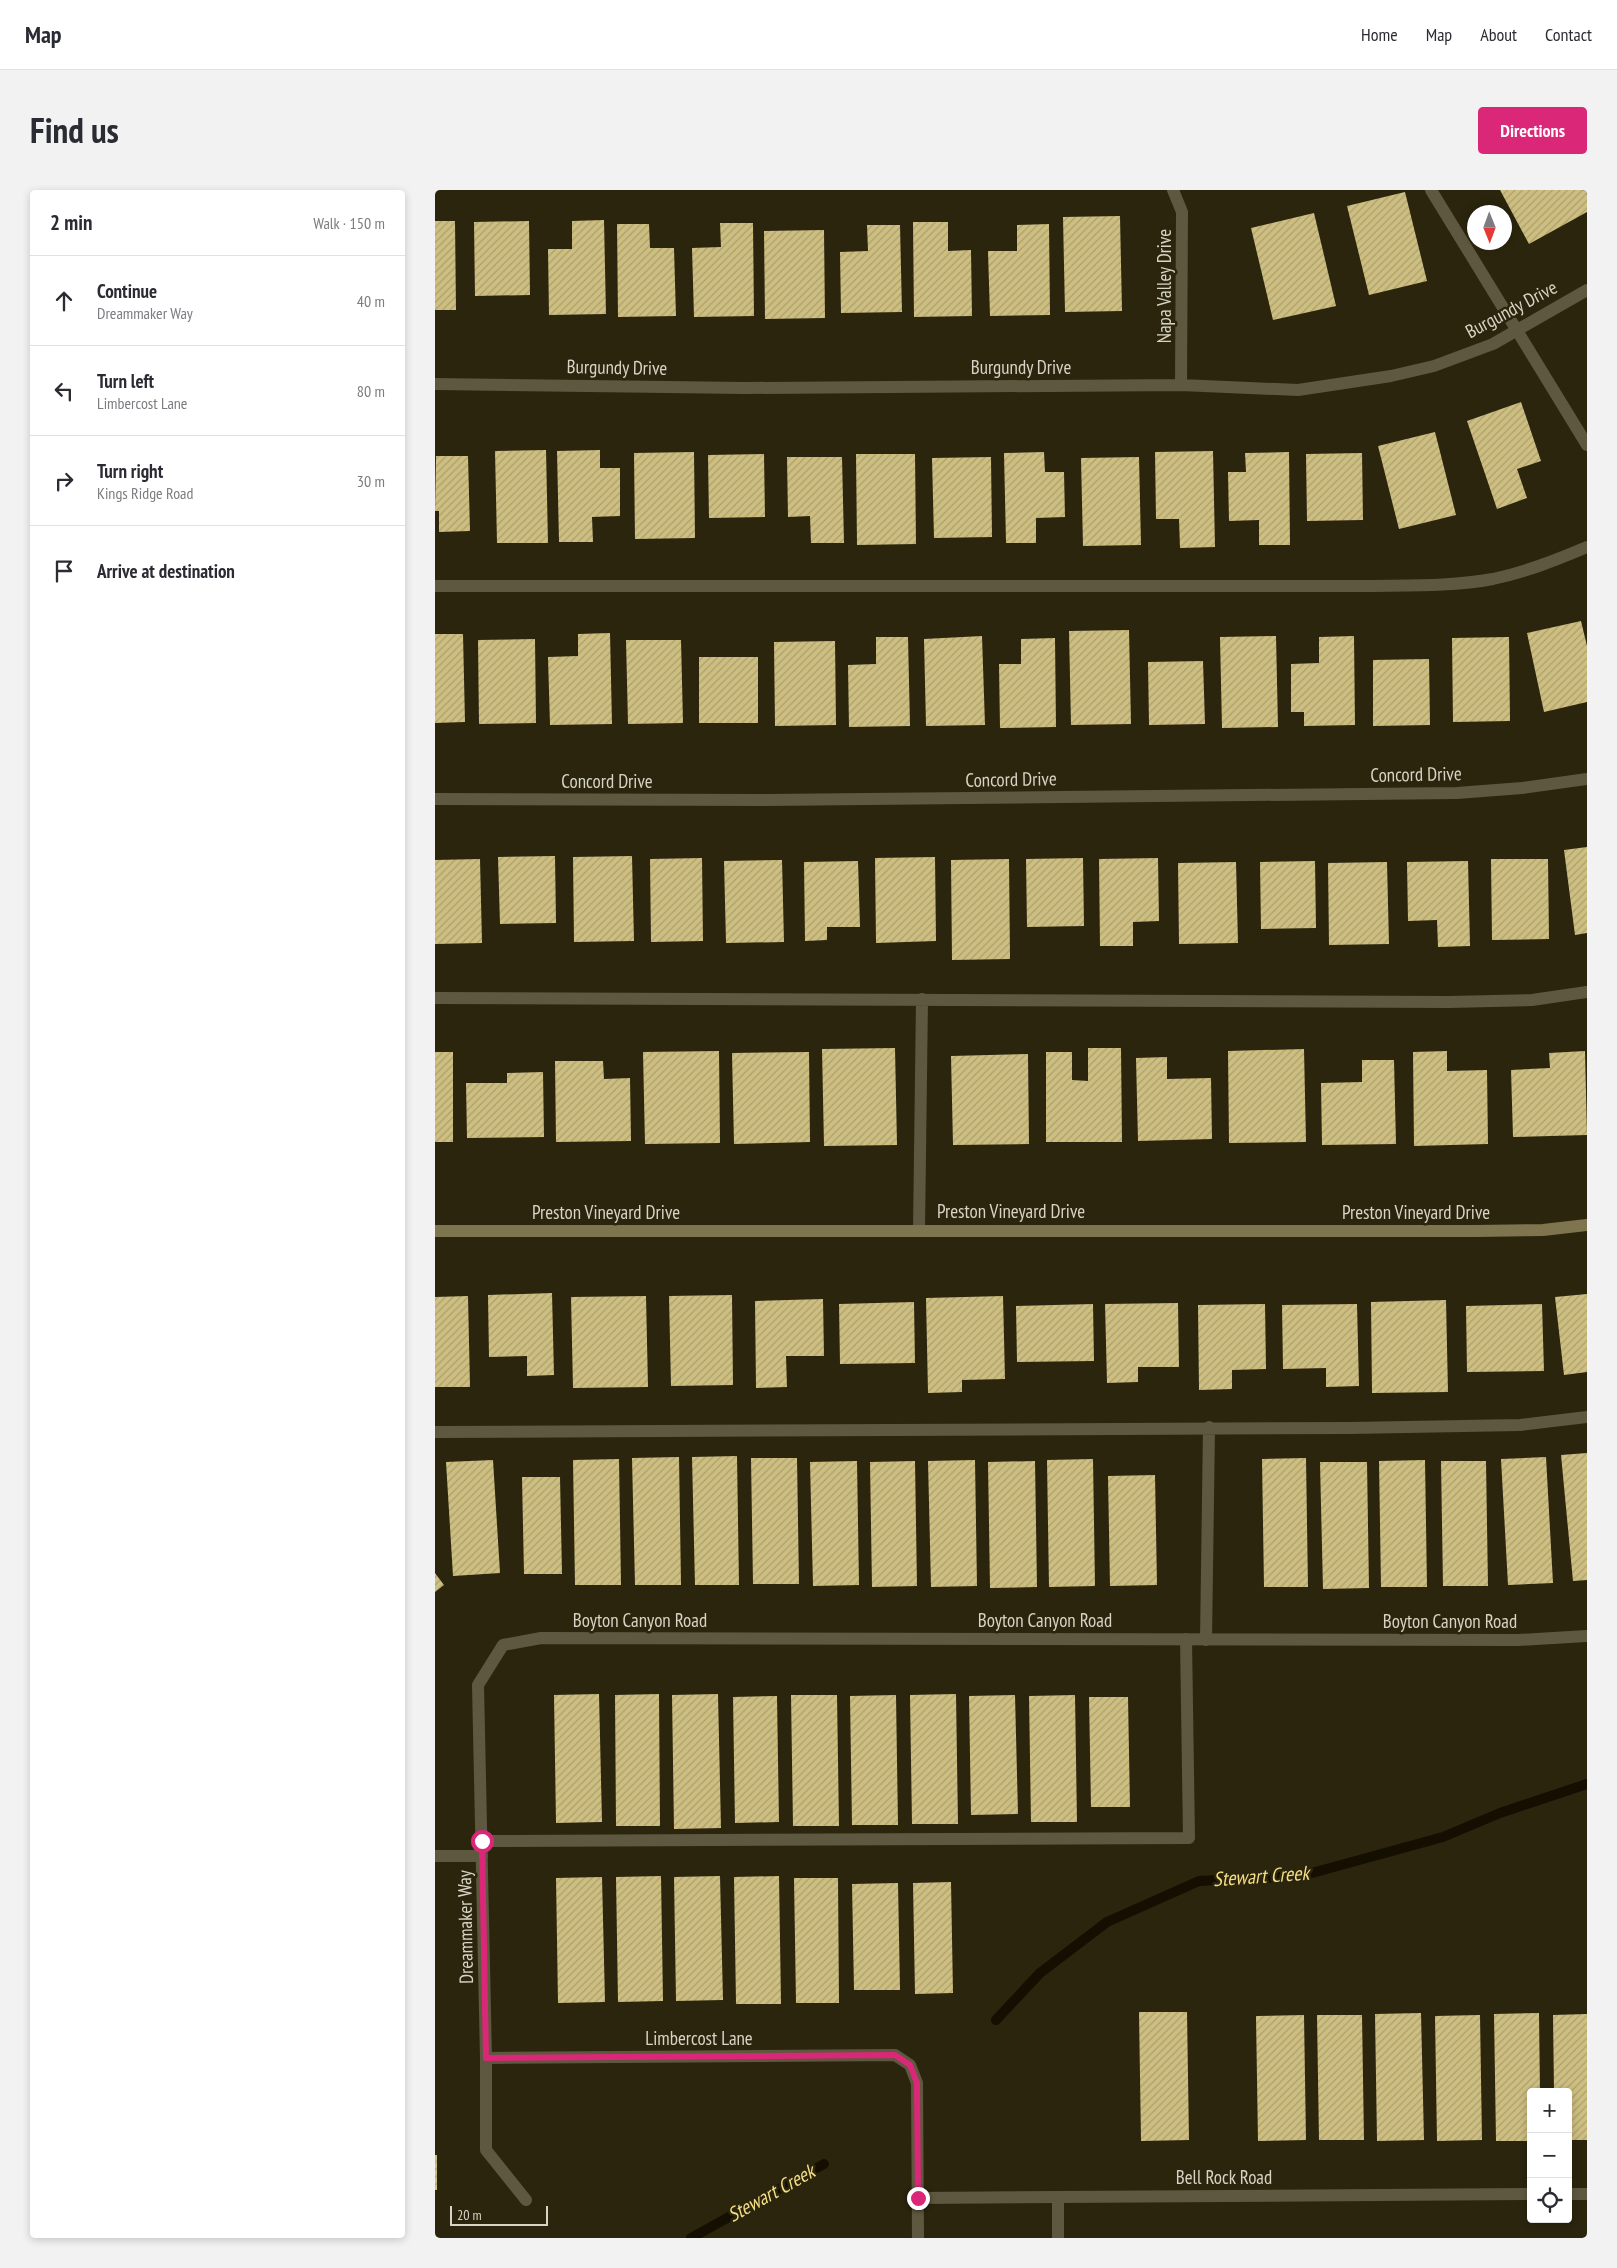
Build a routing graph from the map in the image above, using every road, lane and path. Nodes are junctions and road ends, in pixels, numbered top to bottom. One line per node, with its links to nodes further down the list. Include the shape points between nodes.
1 (1173, 190): 6 (street, Napa Valley Drive, via 1183,212)
2 (1431, 190): 4 (street)
3 (1587, 290): 4 (street, Burgundy Drive)
4 (1517, 330): 6 (street, Burgundy Drive, via 1493,344 1434,366 1391,376 1298,390); 7 (street)
5 (435, 384): 6 (street, Burgundy Drive, via 735,388)
6 (1181, 385)
7 (1587, 445)
8 (1587, 547): 9 (street, via 1527,570 1493,579 1455,583 1310,586)
9 (435, 586)
10 (1587, 779): 11 (street, Concord Drive, via 1457,793 766,800)
11 (435, 799)
12 (1587, 992): 14 (street, via 1532,1000 1449,1002)
13 (435, 998): 14 (street)
14 (922, 999): 16 (street)
15 (1587, 1225): 16 (street, Preston Vineyard Drive, via 1543,1230 1476,1231)
16 (919, 1230): 17 (street, Preston Vineyard Drive)
17 (435, 1231)
18 (1587, 1417): 19 (street, via 1520,1425)
19 (1209, 1427): 20 (street); 23 (street)
20 (435, 1432)
21 (1587, 1636): 23 (street, Boyton Canyon Road, via 1518,1640)
22 (1186, 1640): 23 (street, Boyton Canyon Road); 24 (street, Boyton Canyon Road, via 541,1638); 25 (street, via 1189,1838)
23 (1207, 1640)
24 (503, 1646): 25 (street, Dreammaker Way, via 478,1685)
25 (482, 1841): 27 (street, Dreammaker Way)
26 (435, 1856): 27 (street)
27 (482, 1856): 28 (street, Dreammaker Way)
28 (486, 2058): 33 (street, Limbercost Lane, via 895,2055 910,2065 917,2083); 34 (street, Dreammaker Way, via 486,2150)
29 (1527, 2194): 32 (street, Bell Rock Road)
30 (1572, 2194): 31 (street)
31 (1587, 2194)
32 (1058, 2197): 33 (street, Bell Rock Road); 36 (street)
33 (918, 2198): 35 (street)
34 (526, 2200)
35 (918, 2238)
36 (1058, 2238)

